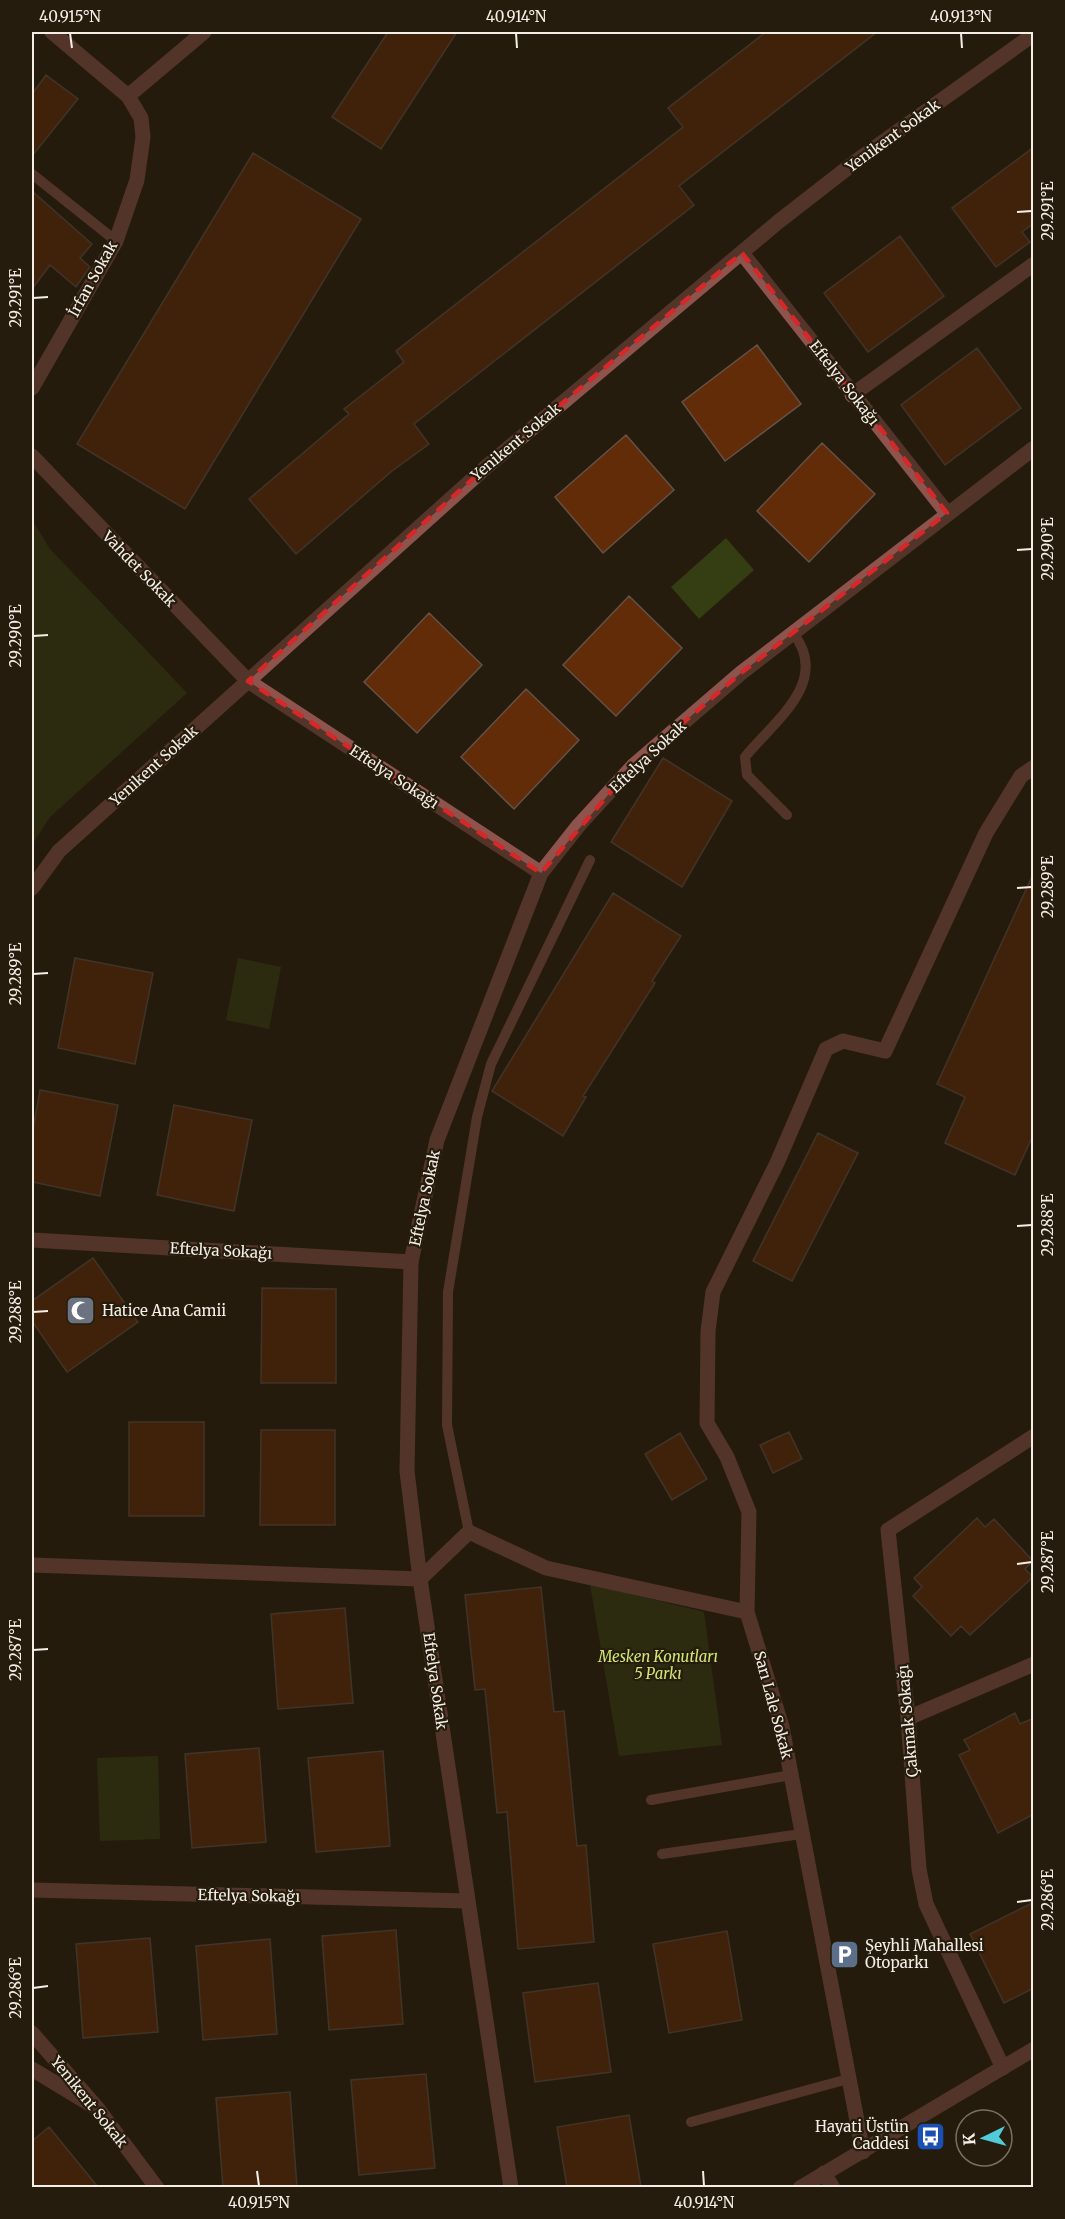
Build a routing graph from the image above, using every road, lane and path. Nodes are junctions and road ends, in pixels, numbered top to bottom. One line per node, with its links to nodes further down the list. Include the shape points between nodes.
1 (52, 32): 4 (street)
2 (204, 32): 4 (street)
3 (1034, 34): 7 (street, Yenikent Sokak, via 859,159)
4 (128, 96): 6 (street, İrfan Sokak, via 141,118 143,137 136,180)
5 (32, 174): 6 (lane)
6 (116, 241): 9 (street, İrfan Sokak)
7 (742, 253): 10 (street, Eftelya Sokağı); 15 (street, Yenikent Sokak, via 486,467)
8 (1034, 264): 10 (street)
9 (32, 388)
10 (852, 395): 13 (street, Eftelya Sokağı)
11 (1034, 448): 13 (street, Eftelya Sokak)
12 (32, 456): 15 (street, Vahdet Sokak)
13 (947, 513): 14 (street, Eftelya Sokak)
14 (793, 633): 17 (lane, via 803,654 800,691 792,706 745,757 747,775); 19 (street, Eftelya Sokak, via 633,766)
15 (248, 681): 19 (street, Eftelya Sokağı); 20 (street, Yenikent Sokak, via 59,851)
16 (1034, 767): 27 (street, Sarı Lale Sokak, via 1021,776 986,833 885,1051 843,1041 826,1049 772,1173 713,1292 708,1331 707,1423 727,1457 749,1512)
17 (787, 815)
18 (590, 860): 24 (lane, via 491,1064 477,1117 448,1292 447,1425)
19 (541, 873): 22 (street, Eftelya Sokak, via 437,1140)
20 (32, 888)
21 (32, 1240): 22 (street, Eftelya Sokağı)
22 (411, 1262): 26 (street, Eftelya Sokak, via 407,1471)
23 (1034, 1436): 29 (street, Çakmak Sokağı, via 888,1530)
24 (469, 1532): 26 (street); 27 (street, via 546,1568)
25 (32, 1565): 26 (street)
26 (420, 1579): 35 (street, Eftelya Sokak)
27 (747, 1612): 30 (street, Sarı Lale Sokak, via 782,1727)
28 (1034, 1664): 29 (street)
29 (909, 1718): 38 (street, Çakmak Sokağı, via 919,1869 926,1904)
30 (790, 1775): 31 (lane); 32 (street, Sarı Lale Sokak)
31 (651, 1800)
32 (801, 1834): 33 (lane); 40 (street, Sarı Lale Sokak)
33 (662, 1854)
34 (32, 1890): 35 (street, Eftelya Sokağı)
35 (467, 1902): 47 (street, Eftelya Sokak)
36 (32, 2033): 41 (street, Yenikent Sokak)
37 (1034, 2049): 38 (street)
38 (1003, 2068): 43 (street)
39 (32, 2069): 41 (street)
40 (848, 2079): 42 (lane); 43 (street, Sarı Lale Sokak)
41 (98, 2109): 45 (street, Yenikent Sokak)
42 (691, 2122)
43 (863, 2152): 44 (street)
44 (824, 2173): 48 (street); 49 (street)
45 (146, 2180): 46 (street, Yenikent Sokak)
46 (157, 2187)
47 (511, 2187)
48 (800, 2187)
49 (833, 2187)

